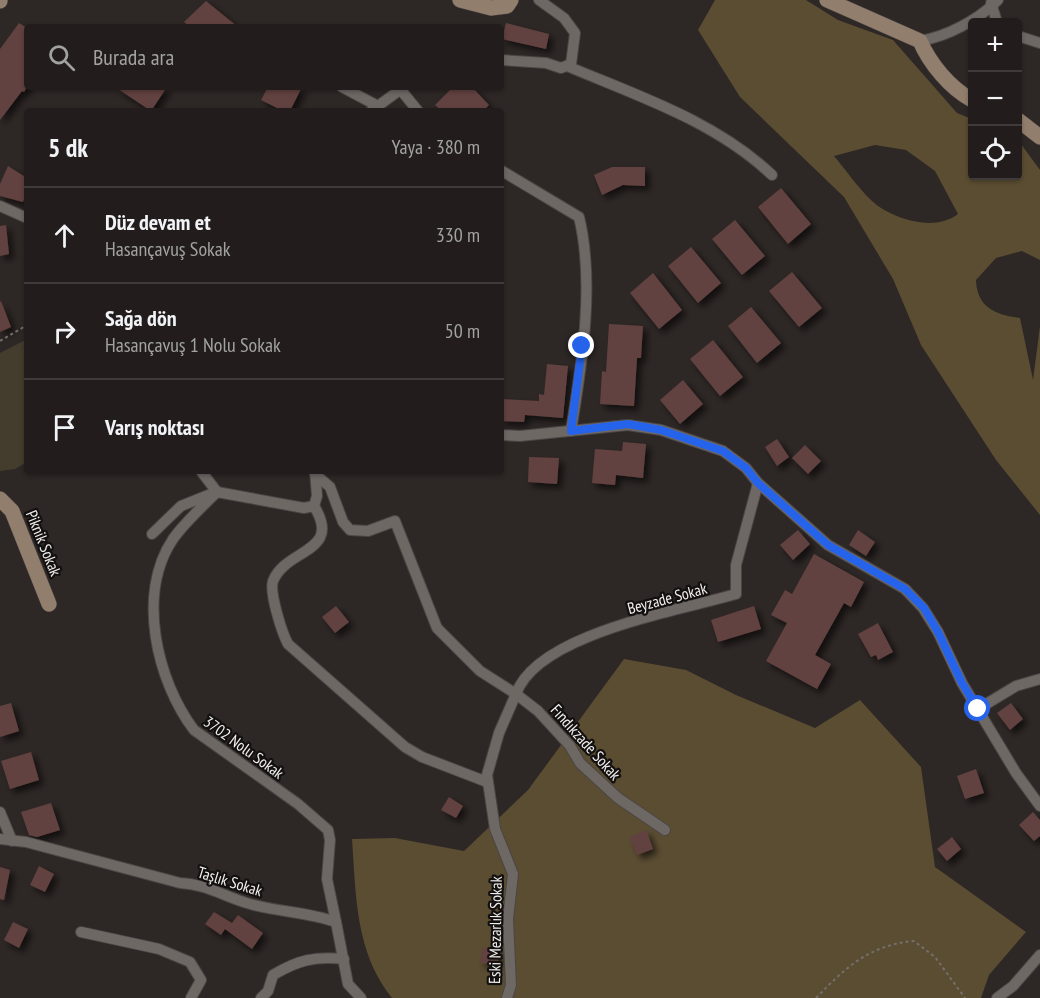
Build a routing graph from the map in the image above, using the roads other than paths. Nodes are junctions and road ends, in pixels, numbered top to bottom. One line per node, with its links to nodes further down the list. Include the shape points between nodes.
1 (460, 0): 2 (street, via 491,8 507,6)
2 (511, 0)
3 (539, 0): 11 (street, via 564,18 575,33 571,64)
4 (827, 0): 8 (street)
5 (994, 2): 6 (street); 8 (street, via 949,32)
6 (996, 18)
7 (1022, 38): 9 (street)
8 (920, 41): 15 (street, via 952,87)
9 (1040, 44)
10 (504, 60): 11 (street)
11 (567, 66): 21 (street, via 696,122 750,155)
12 (346, 90): 16 (street)
13 (399, 90): 16 (street)
14 (403, 90): 17 (street)
15 (968, 97)
16 (373, 108)
17 (416, 108)
18 (1022, 124): 19 (street)
19 (1040, 137)
20 (504, 176): 24 (street, via 579,217 587,261)
21 (772, 176)
22 (0, 206): 23 (street)
23 (24, 217)
24 (571, 431): 25 (street); 29 (street, via 628,424 661,430 723,451)
25 (504, 435)
26 (203, 474): 30 (street)
27 (315, 474): 32 (street)
28 (317, 474): 36 (street, via 330,487 343,522 351,530 368,531 395,521 437,628 480,671)
29 (758, 483): 36 (street, Beyzade Sokak, via 736,565 736,594 584,636 543,659 521,680); 37 (street, via 828,545 905,589 924,608)
30 (217, 492): 32 (street, via 304,508); 33 (street, via 181,506); 44 (street, 3702 Nolu Sokak, via 172,540 158,573 154,635 169,687 194,730 328,830 328,892)
31 (0, 499): 34 (street, Piknik Sokak, via 12,511)
32 (314, 506): 38 (street, via 322,519 320,539 286,566 272,586 288,644 405,747 422,758)
33 (152, 534)
34 (49, 604)
35 (1040, 679): 37 (street, via 1016,686)
36 (516, 694): 38 (street, Eski Mezarlık Sokak, via 499,733); 41 (street, Fındıkzade Sokak, via 538,711 580,763 618,798)
37 (978, 709): 39 (street)
38 (487, 782): 51 (street, Eski Mezarlık Sokak, via 495,829 513,874 508,920 511,985)
39 (1040, 806)
40 (0, 812): 43 (street)
41 (665, 830)
42 (0, 839): 43 (street, Taşlık Sokak)
43 (12, 841): 44 (street, Taşlık Sokak, via 180,884 199,884 247,903)
44 (336, 922): 47 (street)
45 (81, 932): 48 (street, via 159,949 190,962 201,980)
46 (1040, 955): 52 (street)
47 (344, 959): 49 (street, via 319,957 290,965 273,975); 50 (street, via 348,984)
48 (191, 998)
49 (261, 998)
50 (360, 998)
51 (507, 998)
52 (997, 998)

